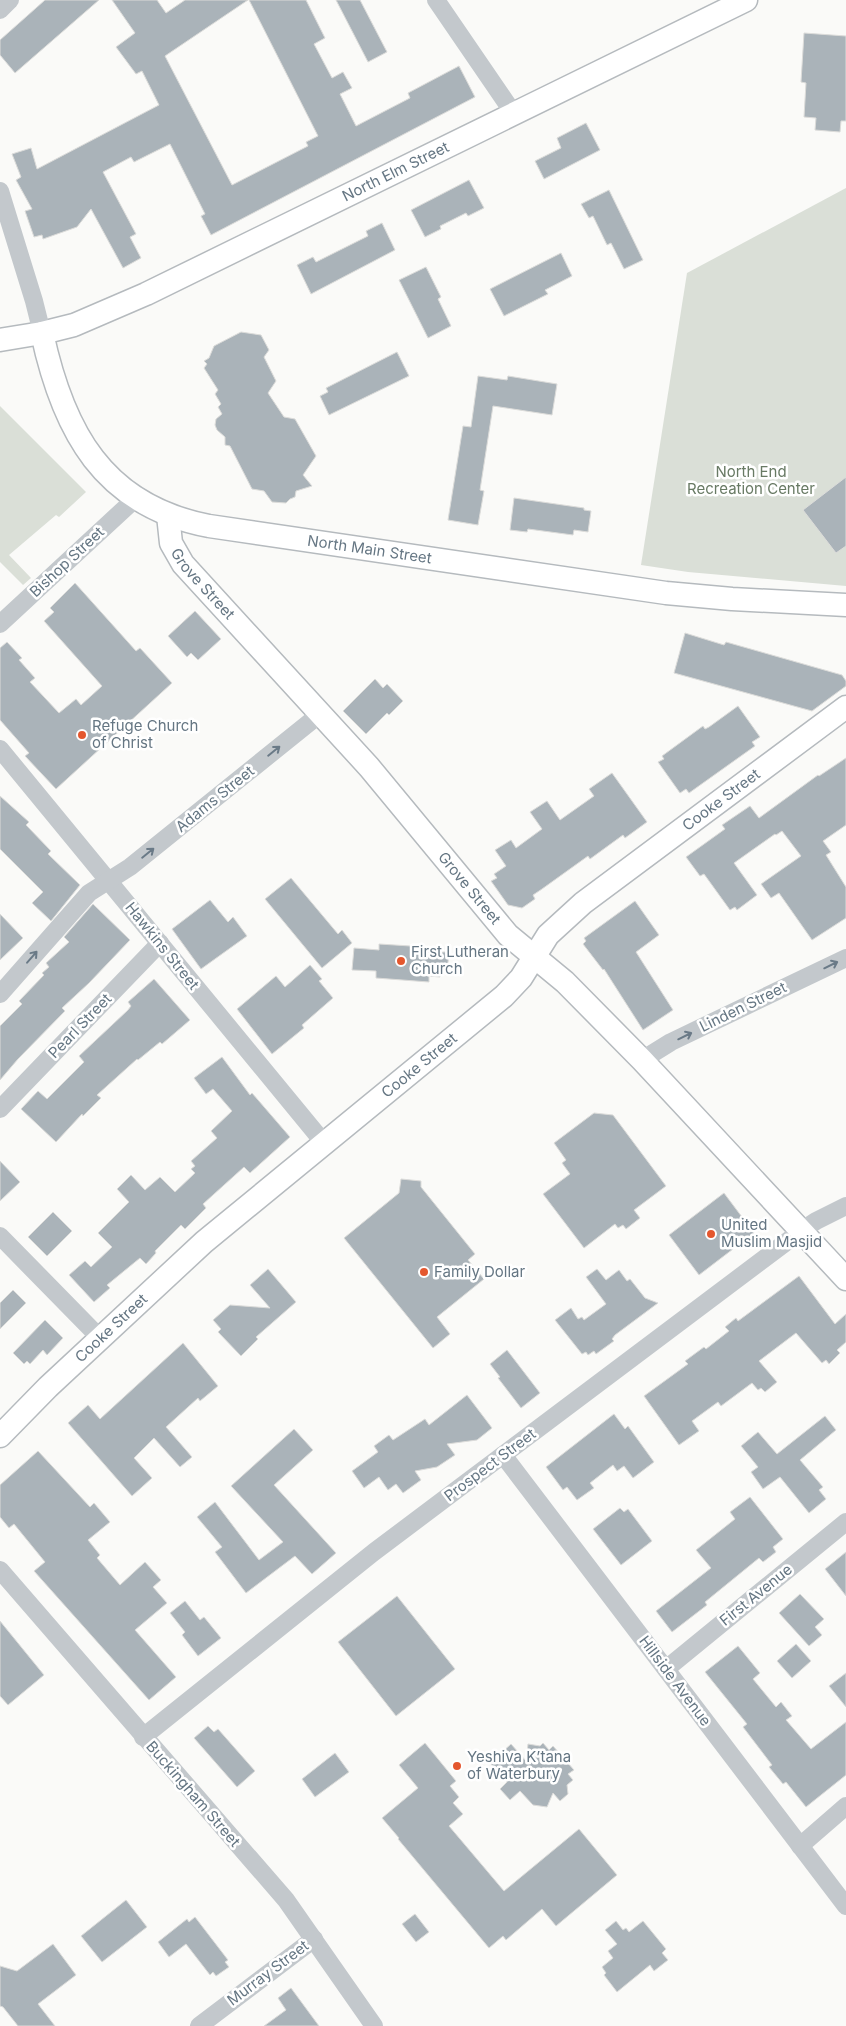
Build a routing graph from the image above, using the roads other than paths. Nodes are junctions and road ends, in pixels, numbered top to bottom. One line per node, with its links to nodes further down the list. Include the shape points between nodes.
1 (10, 0): 4 (street)
2 (436, 0): 5 (street)
3 (746, 0): 5 (main road, North Elm Street)
4 (0, 10)
5 (514, 114): 7 (main road, North Elm Street, via 137,298 85,322)
6 (0, 192): 7 (street)
7 (42, 333): 8 (main road); 9 (main road, North Main Street, via 56,388 78,434 101,468)
8 (0, 340)
9 (135, 499): 10 (main road, North Main Street); 12 (street, Bishop Street)
10 (168, 515): 11 (main road, North Main Street, via 209,526 666,593); 14 (main road, Grove Street, via 171,543 179,558)
11 (846, 605)
12 (0, 624)
13 (846, 707): 18 (main road, Cooke Street, via 583,903 548,935)
14 (320, 714): 16 (street, Adams Street, one-way to 14, via 130,867); 18 (main road, Grove Street, via 494,919)
15 (0, 749): 16 (street, Hawkins Street)
16 (108, 881): 17 (street, Hawkins Street); 20 (street, Adams Street, one-way to 16, via 94,888)
17 (160, 943): 22 (street, Pearl Street); 23 (street, Hawkins Street)
18 (534, 957): 21 (main road, Grove Street, via 565,982); 23 (main road, Cooke Street, via 504,996)
19 (846, 958): 21 (street, Linden Street, one-way to 19, via 671,1042)
20 (0, 994)
21 (642, 1060): 25 (main road, Grove Street)
22 (0, 1109)
23 (324, 1144): 28 (main road, Cooke Street, via 204,1242)
24 (846, 1206): 25 (street, Prospect Street)
25 (802, 1231): 27 (main road, Grove Street); 30 (street, Prospect Street)
26 (0, 1236): 28 (street)
27 (846, 1280)
28 (100, 1338): 29 (main road, Cooke Street)
29 (0, 1436)
30 (503, 1455): 33 (street, Hillside Avenue); 34 (street, Prospect Street, via 374,1552)
31 (846, 1522): 33 (street, First Avenue)
32 (0, 1570): 34 (street, Buckingham Street)
33 (666, 1669): 36 (street, Hillside Avenue)
34 (143, 1737): 38 (street, Buckingham Street, via 272,1884)
35 (846, 1806): 36 (street)
36 (800, 1846): 37 (street, Hillside Avenue)
37 (846, 1906)
38 (314, 1939): 39 (street, Murray Street); 40 (street, Buckingham Street)
39 (199, 2026)
40 (374, 2026)

